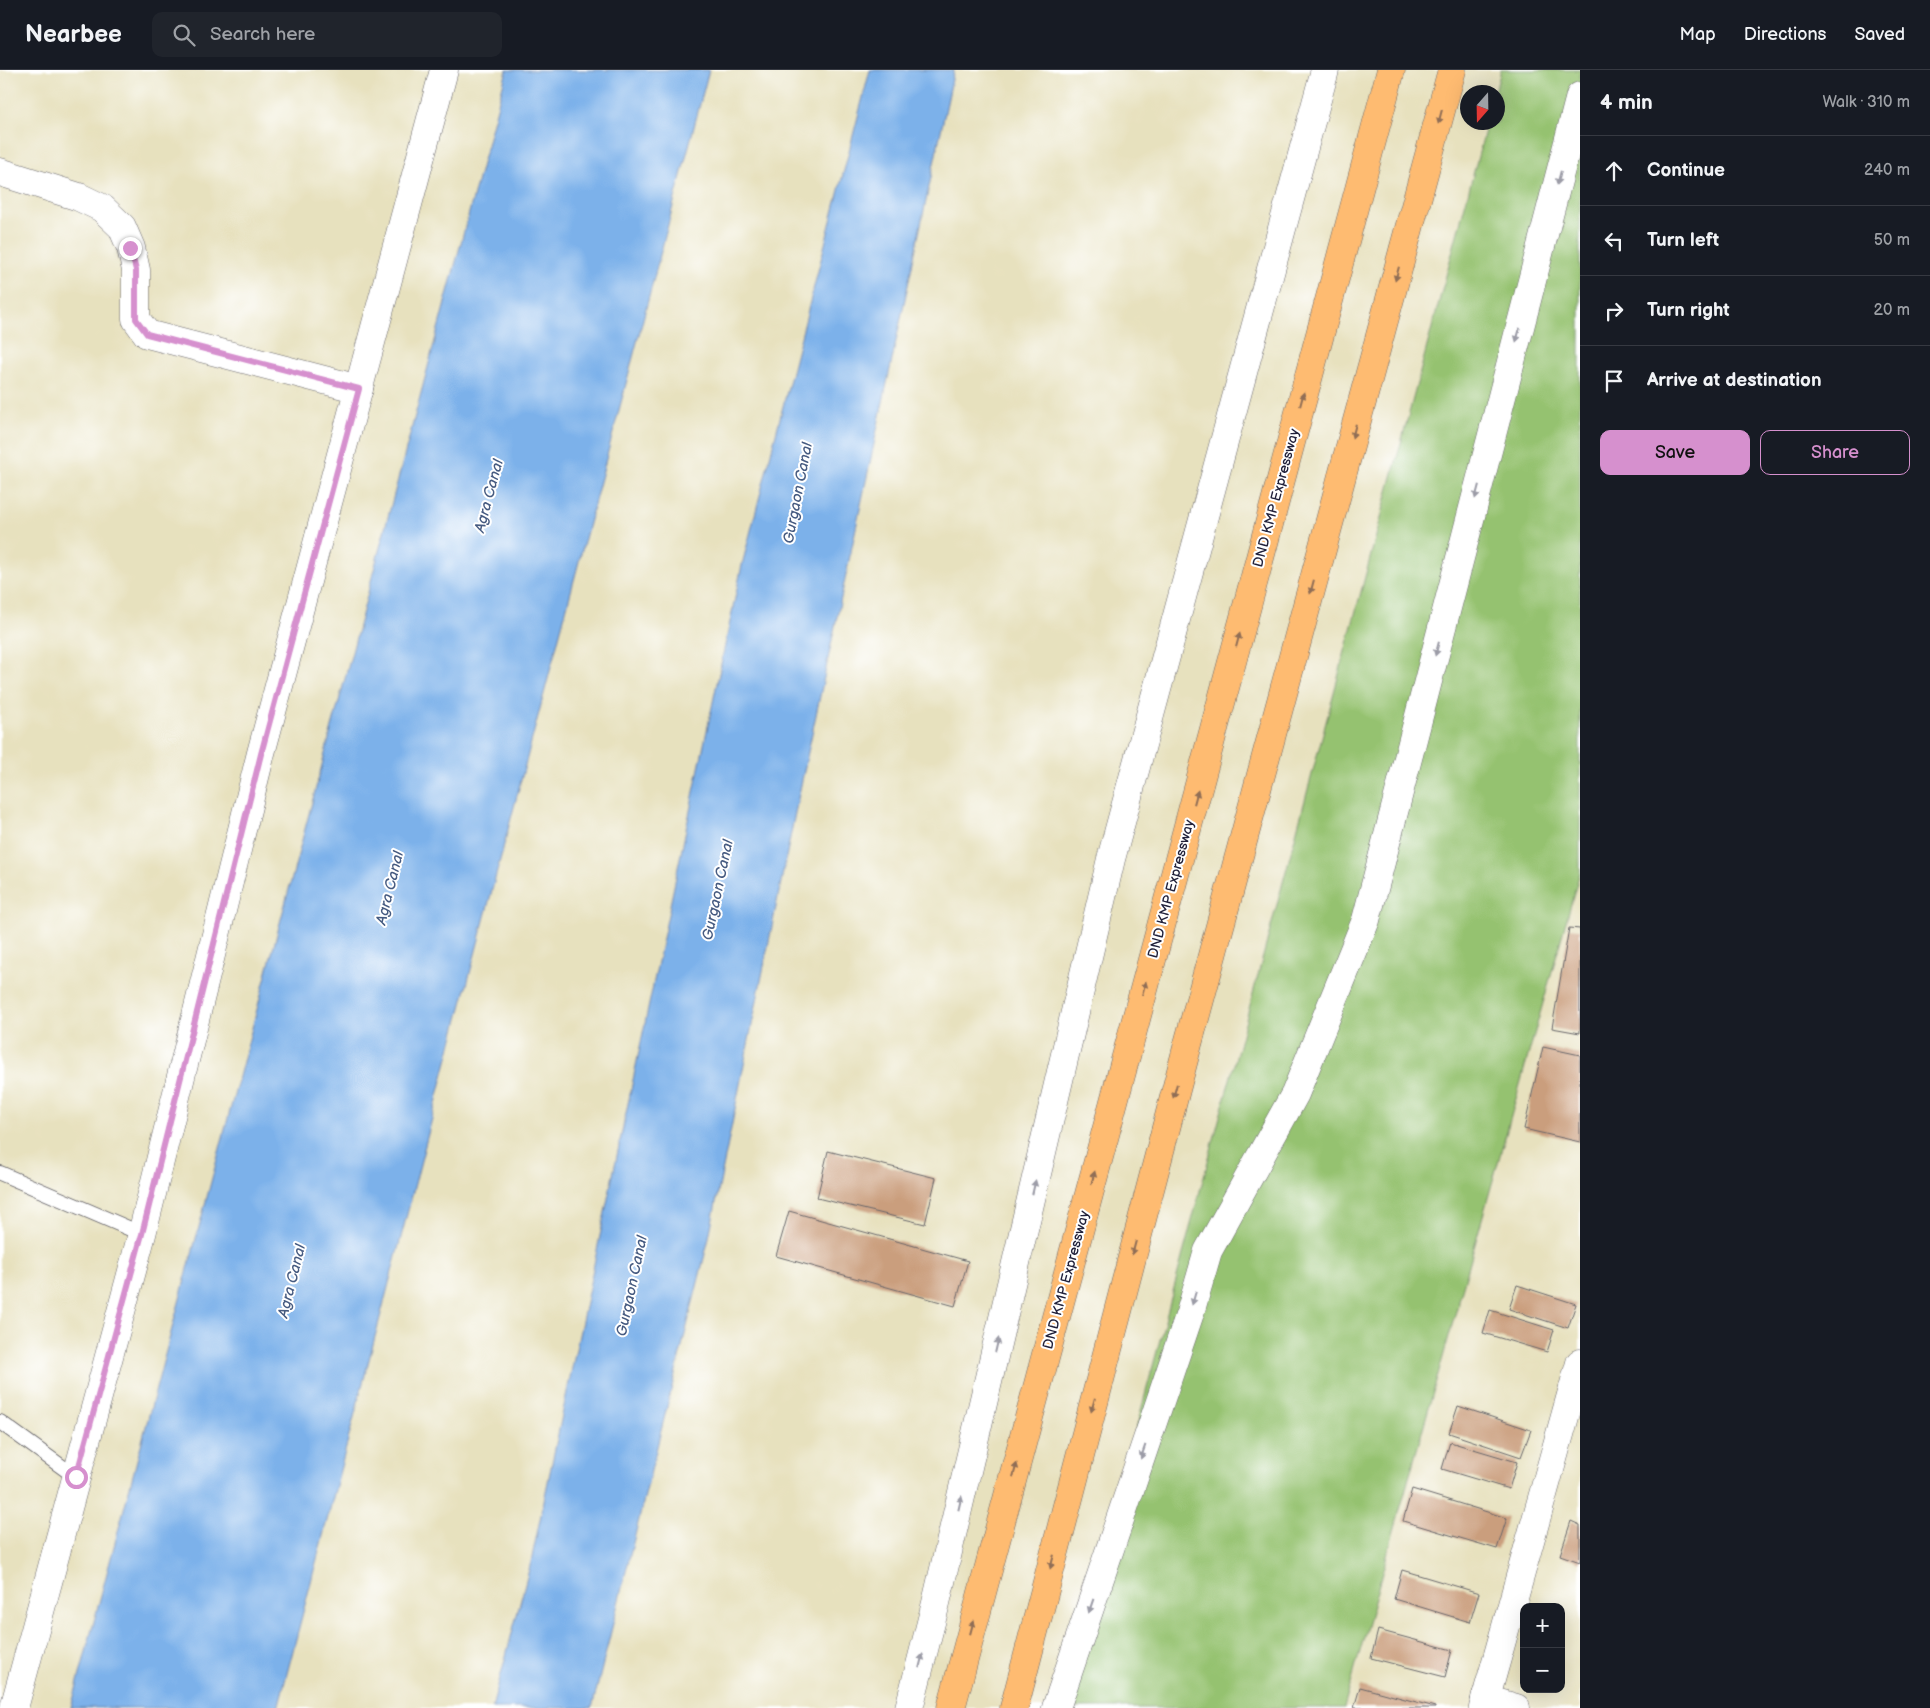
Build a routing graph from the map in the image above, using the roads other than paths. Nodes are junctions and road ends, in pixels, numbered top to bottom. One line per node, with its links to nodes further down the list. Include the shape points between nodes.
1 (444, 70): 7 (street)
2 (1326, 70): 15 (street, one-way to 2, via 1111,859)
3 (1391, 70): 16 (highway, DND KMP Expressway, one-way to 3)
4 (1452, 70): 17 (highway, one-way to 17, via 1188,1044)
5 (1580, 96): 18 (street, one-way to 18, via 1366,920 1295,1094 1208,1251)
6 (0, 172): 7 (street, via 79,197 102,208 122,227 136,270 136,319 147,334)
7 (359, 389): 9 (street, via 261,754)
8 (0, 1174): 9 (lane)
9 (142, 1234): 12 (street)
10 (1580, 1363): 13 (street)
11 (0, 1422): 12 (lane)
12 (76, 1477): 14 (street)
13 (1484, 1703): 19 (street)
14 (14, 1708)
15 (909, 1708)
16 (951, 1708)
17 (1014, 1708)
18 (1056, 1708)
19 (1516, 1708)

